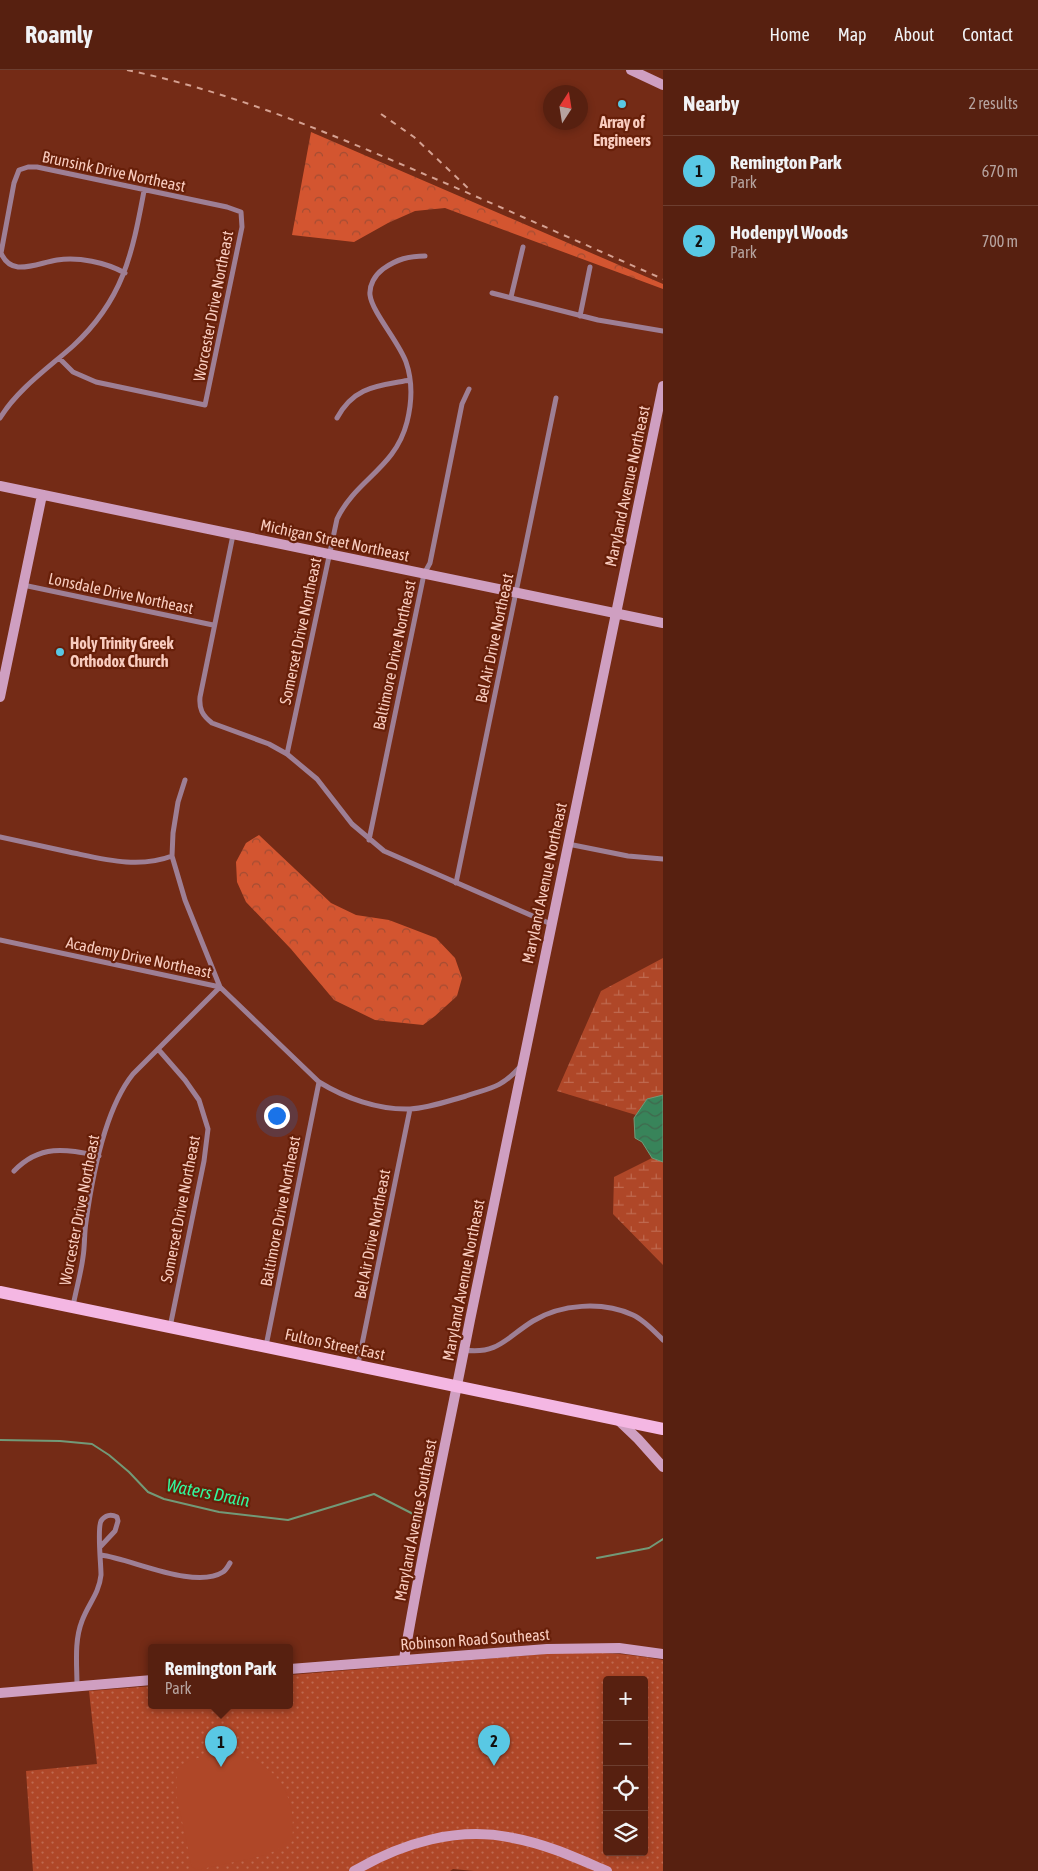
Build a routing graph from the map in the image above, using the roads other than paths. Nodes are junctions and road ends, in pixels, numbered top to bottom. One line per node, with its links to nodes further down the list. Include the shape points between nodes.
1 (631, 70): 2 (street)
2 (663, 85)
3 (144, 191): 4 (street, Brunsink Drive Northeast); 8 (street); 8 (street, Brunsink Drive Northeast, via 28,167 19,170 14,183 2,253 8,263 23,267 73,260 102,263)
4 (241, 212): 13 (street, Worcester Drive Northeast, via 242,228 205,405 96,382 73,372)
5 (523, 247): 10 (street)
6 (425, 256): 14 (street, Somerset Drive Northeast, via 400,258 390,264 377,275 370,293 406,361)
7 (590, 267): 11 (street)
8 (125, 273): 13 (street, via 99,319)
9 (492, 293): 10 (street)
10 (511, 297): 11 (street)
11 (580, 316): 12 (street)
12 (663, 331)
13 (59, 358): 19 (street, via 19,393)
14 (410, 380): 20 (street, via 354,395); 24 (street, Somerset Drive Northeast, via 410,405 398,445 383,467 347,501 337,519)
15 (663, 386): 18 (street, Maryland Avenue Northeast)
16 (469, 389): 25 (street, Baltimore Drive Northeast, via 462,404 430,563)
17 (556, 398): 27 (street, Bel Air Drive Northeast)
18 (660, 414): 28 (street, Maryland Avenue Northeast)
19 (0, 418)
20 (337, 418)
21 (0, 486): 22 (street, Michigan Street Northeast)
22 (42, 495): 23 (street, Michigan Street Northeast); 26 (street)
23 (233, 535): 24 (street, Michigan Street Northeast); 30 (street)
24 (329, 554): 25 (street, Michigan Street Northeast); 32 (street, Somerset Drive Northeast)
25 (424, 574): 27 (street, Michigan Street Northeast); 35 (street, Baltimore Drive Northeast)
26 (23, 585): 30 (street, Lonsdale Drive Northeast); 31 (street)
27 (517, 593): 28 (street, Michigan Street Northeast); 39 (street, Bel Air Drive Northeast)
28 (615, 613): 29 (street, Michigan Street Northeast); 36 (street, Maryland Avenue Northeast)
29 (663, 623)
30 (214, 626): 32 (street, via 199,706 204,717)
31 (0, 697)
32 (287, 754): 35 (street, via 317,779 352,824)
33 (186, 780): 37 (street, via 178,802)
34 (0, 837): 37 (street, via 131,863)
35 (369, 840): 39 (street, via 384,852)
36 (568, 844): 38 (street); 40 (street, Maryland Avenue Northeast)
37 (172, 856): 42 (street, via 184,900)
38 (663, 859)
39 (456, 883): 40 (street)
40 (551, 924): 44 (street, Maryland Avenue Northeast)
41 (0, 940): 42 (street, Academy Drive Northeast)
42 (220, 987): 43 (street, Worcester Drive Northeast); 45 (street, Academy Drive Northeast)
43 (158, 1049): 47 (street, Worcester Drive Northeast, via 124,1085 110,1117); 51 (street, Somerset Drive Northeast, via 199,1100 208,1129)
44 (521, 1066): 46 (street, Academy Drive Northeast, via 508,1081 496,1086); 54 (street, Maryland Avenue Northeast)
45 (319, 1082): 46 (street, Academy Drive Northeast, via 352,1098); 53 (street, Baltimore Drive Northeast)
46 (410, 1109): 55 (street, Bel Air Drive Northeast)
47 (99, 1156): 48 (street, via 50,1150 28,1158); 50 (street, Worcester Drive Northeast)
48 (14, 1171)
49 (0, 1292): 50 (main road, Fulton Street East)
50 (73, 1307): 51 (main road, Fulton Street East)
51 (170, 1328): 53 (main road, Fulton Street East)
52 (663, 1340): 54 (street, via 634,1316 615,1310 579,1307 562,1308 546,1314 490,1350)
53 (266, 1346): 55 (main road, Fulton Street East)
54 (464, 1350): 56 (street, Maryland Avenue Northeast)
55 (358, 1365): 56 (main road, Fulton Street East)
56 (457, 1386): 57 (main road, Fulton Street East); 64 (street, Maryland Avenue Southeast, via 433,1496)
57 (617, 1419): 58 (main road, Fulton Street East); 59 (street)
58 (663, 1429)
59 (663, 1466)
60 (101, 1546): 60 (street, via 117,1526 117,1517 112,1515 102,1519); 61 (street)
61 (101, 1555): 62 (street, via 194,1577 223,1572); 67 (street, via 99,1588 79,1630)
62 (230, 1563)
63 (663, 1654): 64 (street, Robinson Road Southeast, via 619,1648 572,1648)
64 (404, 1659): 65 (street, Robinson Road Southeast)
65 (293, 1669)
66 (148, 1680): 67 (street)
67 (77, 1686): 68 (street)
68 (0, 1693)
69 (354, 1871): 70 (street, via 417,1842 477,1834 545,1846)
70 (607, 1871)

